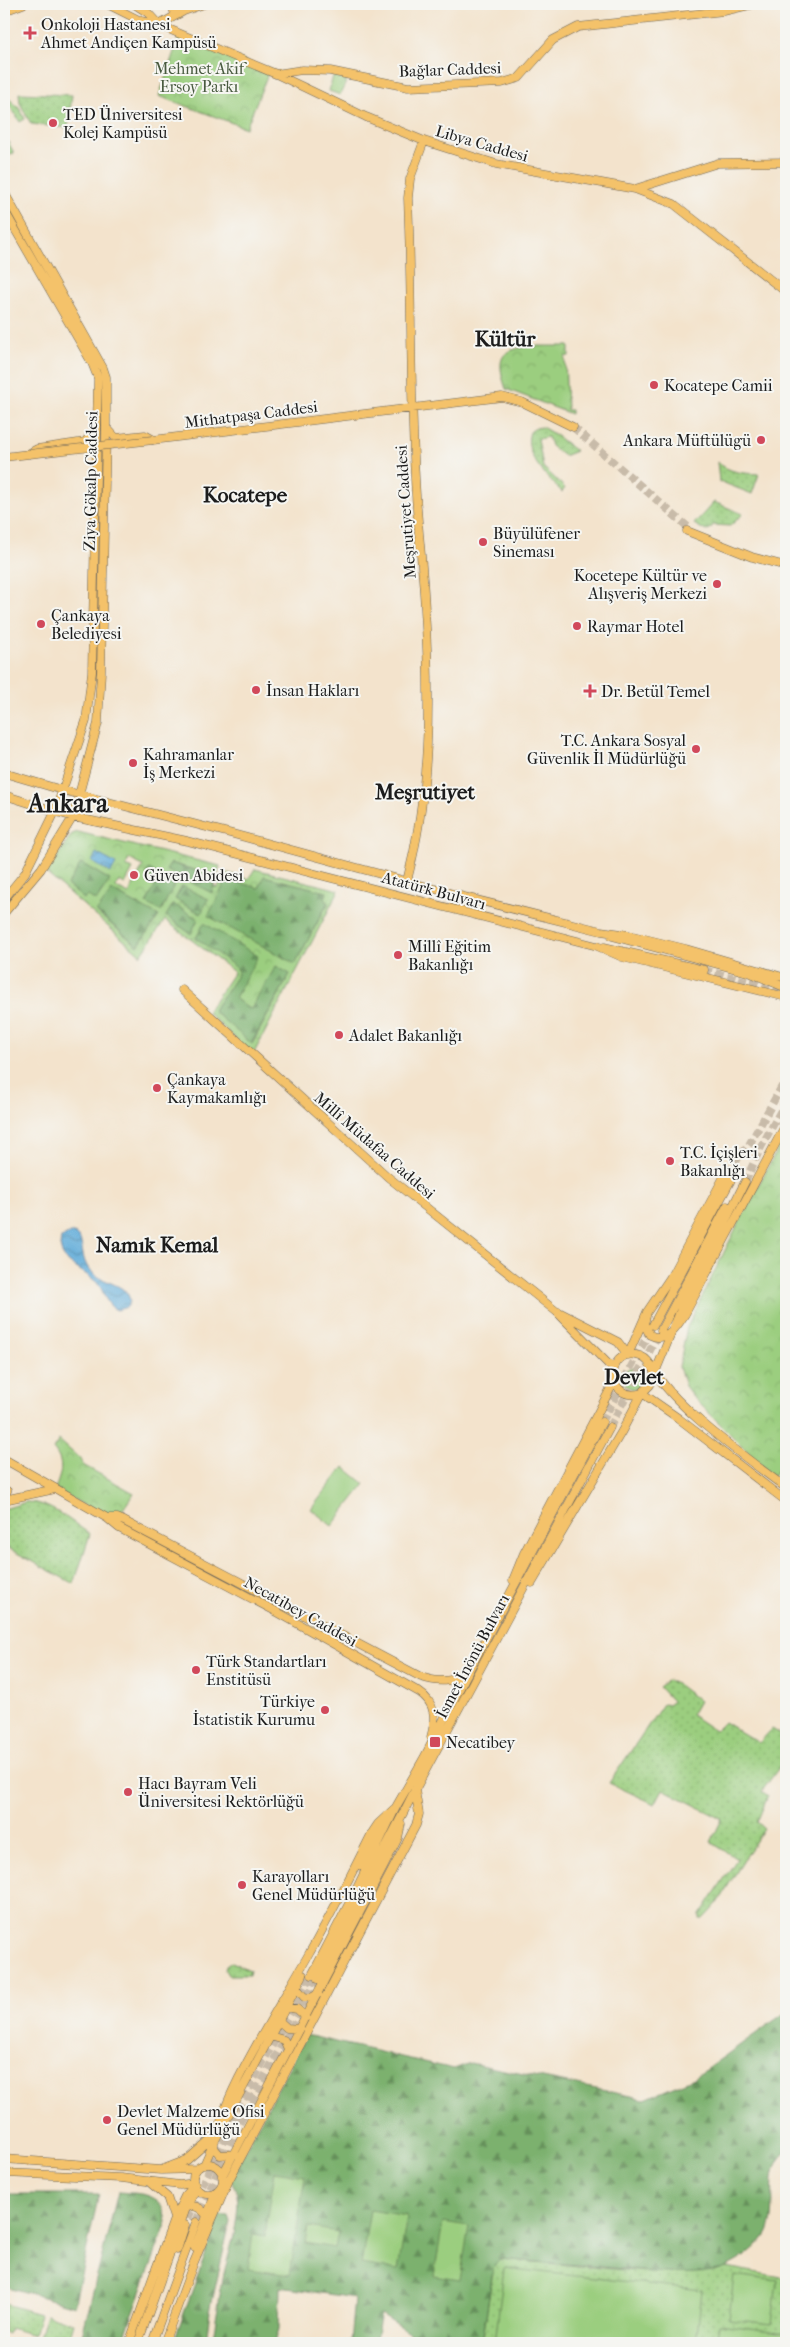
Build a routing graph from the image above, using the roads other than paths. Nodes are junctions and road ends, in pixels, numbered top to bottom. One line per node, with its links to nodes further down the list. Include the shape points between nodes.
1 (23, 4): 7 (main road)
2 (107, 4): 9 (main road, Libya Caddesi, via 141,21)
3 (134, 4): 9 (main road, Libya Caddesi)
4 (172, 4): 8 (main road)
5 (204, 4): 8 (main road)
6 (754, 4): 10 (main road, Bağlar Caddesi, via 724,11 578,26 553,40 519,78 502,83 408,88 330,71 302,70)
7 (4, 11)
8 (175, 15): 9 (main road)
9 (159, 25): 10 (main road, Libya Caddesi)
10 (276, 74): 11 (main road, Libya Caddesi)
11 (424, 141): 13 (main road, Libya Caddesi, via 496,164); 17 (main road, Meşrutiyet Caddesi, via 410,179 408,198)
12 (786, 162): 13 (main road, via 718,162)
13 (635, 189): 16 (main road, Libya Caddesi, via 680,207)
14 (4, 192): 18 (main road, Ziya Gökalp Caddesi, via 103,368 106,377)
15 (4, 210): 18 (main road, Ziya Gökalp Caddesi, via 95,368)
16 (786, 292)
17 (413, 408): 19 (main road, Mithatpaşa Caddesi, via 502,397); 20 (main road, Mithatpaşa Caddesi); 31 (main road, Meşrutiyet Caddesi, via 414,478 426,611 428,702 424,791)
18 (102, 427): 20 (main road, via 116,438 145,436); 21 (main road, via 86,442 37,449); 26 (main road, Ziya Gökalp Caddesi, via 90,695 86,720); 28 (main road, Ziya Gökalp Caddesi, via 100,696 98,723)
19 (574, 430)
20 (153, 440): 21 (main road, Mithatpaşa Caddesi, bridge)
21 (29, 454): 22 (main road, Mithatpaşa Caddesi)
22 (4, 458)
23 (688, 530): 24 (main road, via 752,557)
24 (786, 566)
25 (4, 773): 26 (main road)
26 (62, 790): 28 (main road, Atatürk Bulvarı); 29 (main road, Ziya Gökalp Caddesi)
27 (4, 795): 29 (main road)
28 (80, 795): 30 (main road, Ziya Gökalp Caddesi); 31 (main road, Atatürk Bulvarı)
29 (55, 812): 30 (main road, Atatürk Bulvarı); 32 (main road, Ziya Gökalp Caddesi, via 25,873)
30 (73, 817): 33 (main road, Ziya Gökalp Caddesi, via 41,869); 35 (main road, Atatürk Bulvarı, via 196,843)
31 (407, 881): 34 (main road, Atatürk Bulvarı)
32 (4, 899)
33 (4, 913)
34 (601, 931): 37 (main road, Atatürk Bulvarı, via 686,949); 38 (main road, via 751,973)
35 (597, 946): 36 (main road); 40 (main road, Atatürk Bulvarı, via 622,957)
36 (704, 970)
37 (786, 978)
38 (782, 986)
39 (182, 990): 42 (main road, Millî Müdafaa Caddesi, via 400,1187)
40 (786, 997)
41 (786, 1124): 46 (main road)
42 (557, 1312): 47 (main road, Millî Müdafaa Caddesi, via 618,1342); 48 (main road, Millî Müdafaa Caddesi)
43 (647, 1312): 44 (main road, via 729,1174); 46 (main road, via 644,1324 650,1335 662,1337); 47 (main road)
44 (653, 1325)
45 (661, 1330): 46 (main road, via 743,1181)
46 (674, 1330): 49 (main road)
47 (628, 1355): 48 (main road, via 620,1358); 49 (main road, via 644,1358)
48 (613, 1369): 50 (main road)
49 (655, 1374): 51 (main road); 55 (main road, via 699,1418)
50 (614, 1382): 51 (main road, via 626,1394); 63 (main road, via 524,1553)
51 (642, 1393): 60 (main road); 65 (main road, via 547,1560)
52 (602, 1422): 63 (main road, İsmet İnönü Bulvarı)
53 (610, 1426): 65 (main road, İsmet İnönü Bulvarı)
54 (4, 1459): 57 (main road, Necatibey Caddesi)
55 (786, 1488)
56 (4, 1489): 58 (main road, via 7,1491)
57 (55, 1489): 59 (main road); 61 (main road, Necatibey Caddesi)
58 (4, 1496)
59 (4, 1500)
60 (786, 1501)
61 (107, 1518): 62 (main road, Necatibey Caddesi, via 124,1521); 64 (main road, Necatibey Caddesi, via 119,1528)
62 (284, 1604): 64 (main road); 66 (main road, Necatibey Caddesi, via 421,1677 444,1682)
63 (502, 1608): 66 (main road, İsmet İnönü Bulvarı)
64 (279, 1613): 67 (main road, Necatibey Caddesi, via 424,1695 435,1716)
65 (511, 1613): 68 (main road, İsmet İnönü Bulvarı)
66 (467, 1674): 67 (main road, İsmet İnönü Bulvarı)
67 (424, 1758): 69 (main road, İsmet İnönü Bulvarı)
68 (415, 1790): 70 (main road, İsmet İnönü Bulvarı); 100 (main road, via 419,1814 416,1825 229,2180)
69 (396, 1808): 70 (main road, İsmet İnönü Bulvarı, via 315,1977); 71 (main road, via 377,1836); 79 (main road, via 372,1833 312,1950 257,2044 221,2117)
70 (404, 1812): 72 (main road, via 398,1838)
71 (296, 1987): 72 (main road, via 304,1997); 73 (main road)
72 (318, 1994): 74 (main road)
73 (286, 2007): 74 (main road, via 297,2009); 75 (main road)
74 (306, 2017): 76 (main road)
75 (278, 2020): 76 (main road, via 287,2028); 77 (main road)
76 (299, 2029): 78 (main road)
77 (270, 2036): 78 (main road, via 284,2040); 79 (main road)
78 (288, 2049): 81 (main road)
79 (220, 2131): 80 (main road); 84 (main road, via 187,2160)
80 (214, 2142): 81 (main road, via 214,2148 220,2155); 83 (main road)
81 (235, 2154): 86 (main road)
82 (4, 2159): 84 (main road)
83 (200, 2167): 84 (main road); 86 (main road, via 213,2166); 88 (main road, via 194,2175)
84 (161, 2170)
85 (4, 2173): 87 (main road)
86 (222, 2176): 89 (main road)
87 (148, 2180): 88 (main road); 92 (main road, via 167,2197)
88 (195, 2186): 89 (main road, via 208,2194); 90 (main road); 92 (main road, via 185,2196)
89 (216, 2192): 91 (main road)
90 (186, 2208): 91 (main road, via 199,2208); 96 (main road)
91 (207, 2216): 99 (main road)
92 (174, 2219): 95 (main road)
93 (188, 2219): 97 (main road)
94 (196, 2222): 98 (main road)
95 (130, 2343)
96 (138, 2343)
97 (143, 2343)
98 (152, 2343)
99 (160, 2343)
100 (164, 2343)

